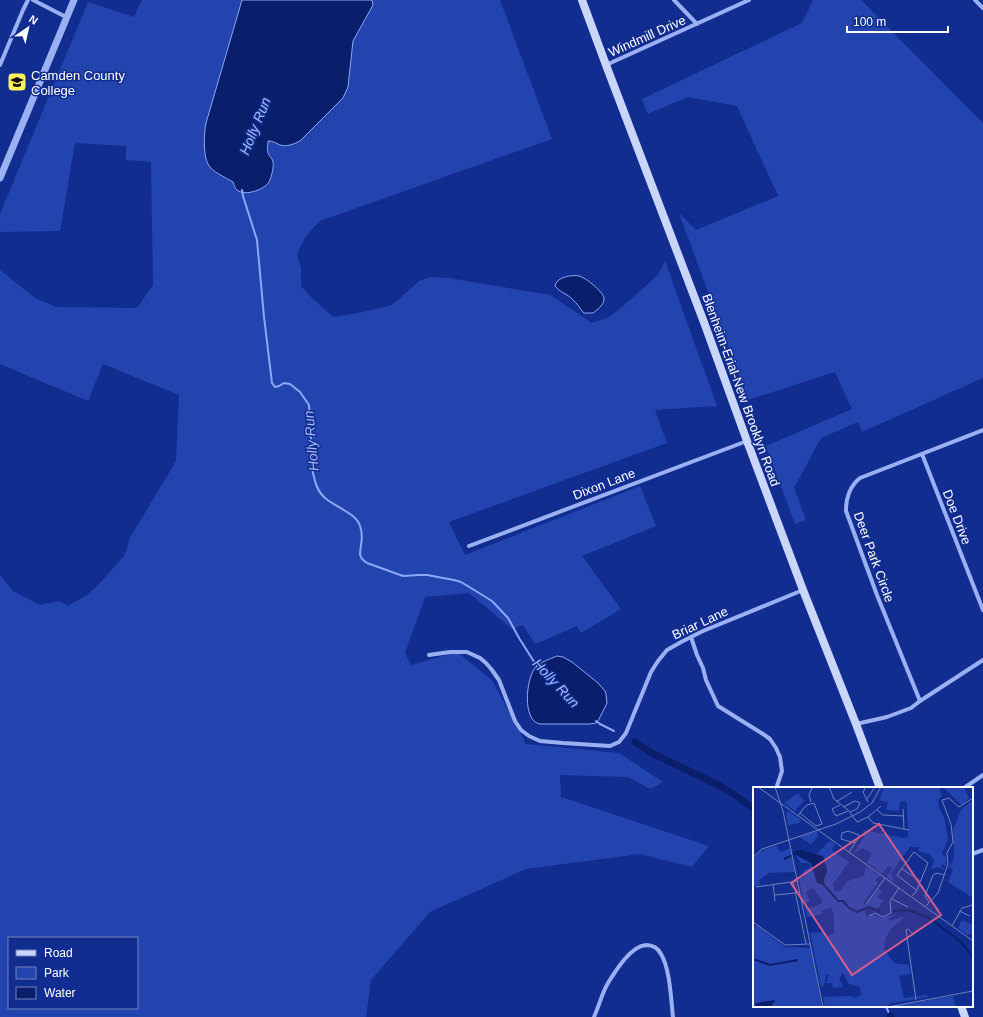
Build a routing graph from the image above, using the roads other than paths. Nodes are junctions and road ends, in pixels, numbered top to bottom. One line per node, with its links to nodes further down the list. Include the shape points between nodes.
1 (28, 0): 11 (street)
2 (33, 0): 9 (street)
3 (74, 0): 9 (street)
4 (582, 0): 12 (main road, Blenheim-Erial-New Brooklyn Road)
5 (674, 0): 10 (street, Windmill Drive)
6 (749, 0): 10 (street, Windmill Drive)
7 (975, 0): 8 (street)
8 (983, 8)
9 (66, 18): 13 (street)
10 (697, 24): 12 (street, Windmill Drive)
11 (0, 65)
12 (606, 65): 15 (main road, Blenheim-Erial-New Brooklyn Road)
13 (0, 178)
14 (983, 430): 16 (street, Deer Park Circle)
15 (747, 441): 17 (street, Dixon Lane); 18 (main road, Blenheim-Erial-New Brooklyn Road)
16 (922, 454): 19 (street, Doe Drive); 23 (street, Deer Park Circle, via 860,478 851,488 846,503 846,511 877,595)
17 (469, 546)
18 (803, 590): 20 (street, Briar Lane); 24 (main road, Blenheim-Erial-New Brooklyn Road)
19 (983, 610)
20 (691, 637): 21 (street, Briar Lane, via 667,650 658,661 651,672 628,730 619,742 610,746 540,741 530,736 521,730 515,721 498,680 480,658 467,652); 26 (street, via 718,706 763,734 776,748 782,771)
21 (429, 654)
22 (983, 660): 23 (street)
23 (920, 701): 24 (street, via 911,708 887,717)
24 (856, 724): 27 (main road, Blenheim-Erial-New Brooklyn Road)
25 (983, 774): 28 (street)
26 (778, 786)
27 (880, 787)
28 (965, 787)
29 (983, 850): 30 (street)
30 (973, 854)
31 (961, 1007): 34 (main road)
32 (594, 1017): 33 (street, via 608,984 620,966 632,951 643,945 650,945 661,952 664,960)
33 (673, 1017)
34 (965, 1017)

